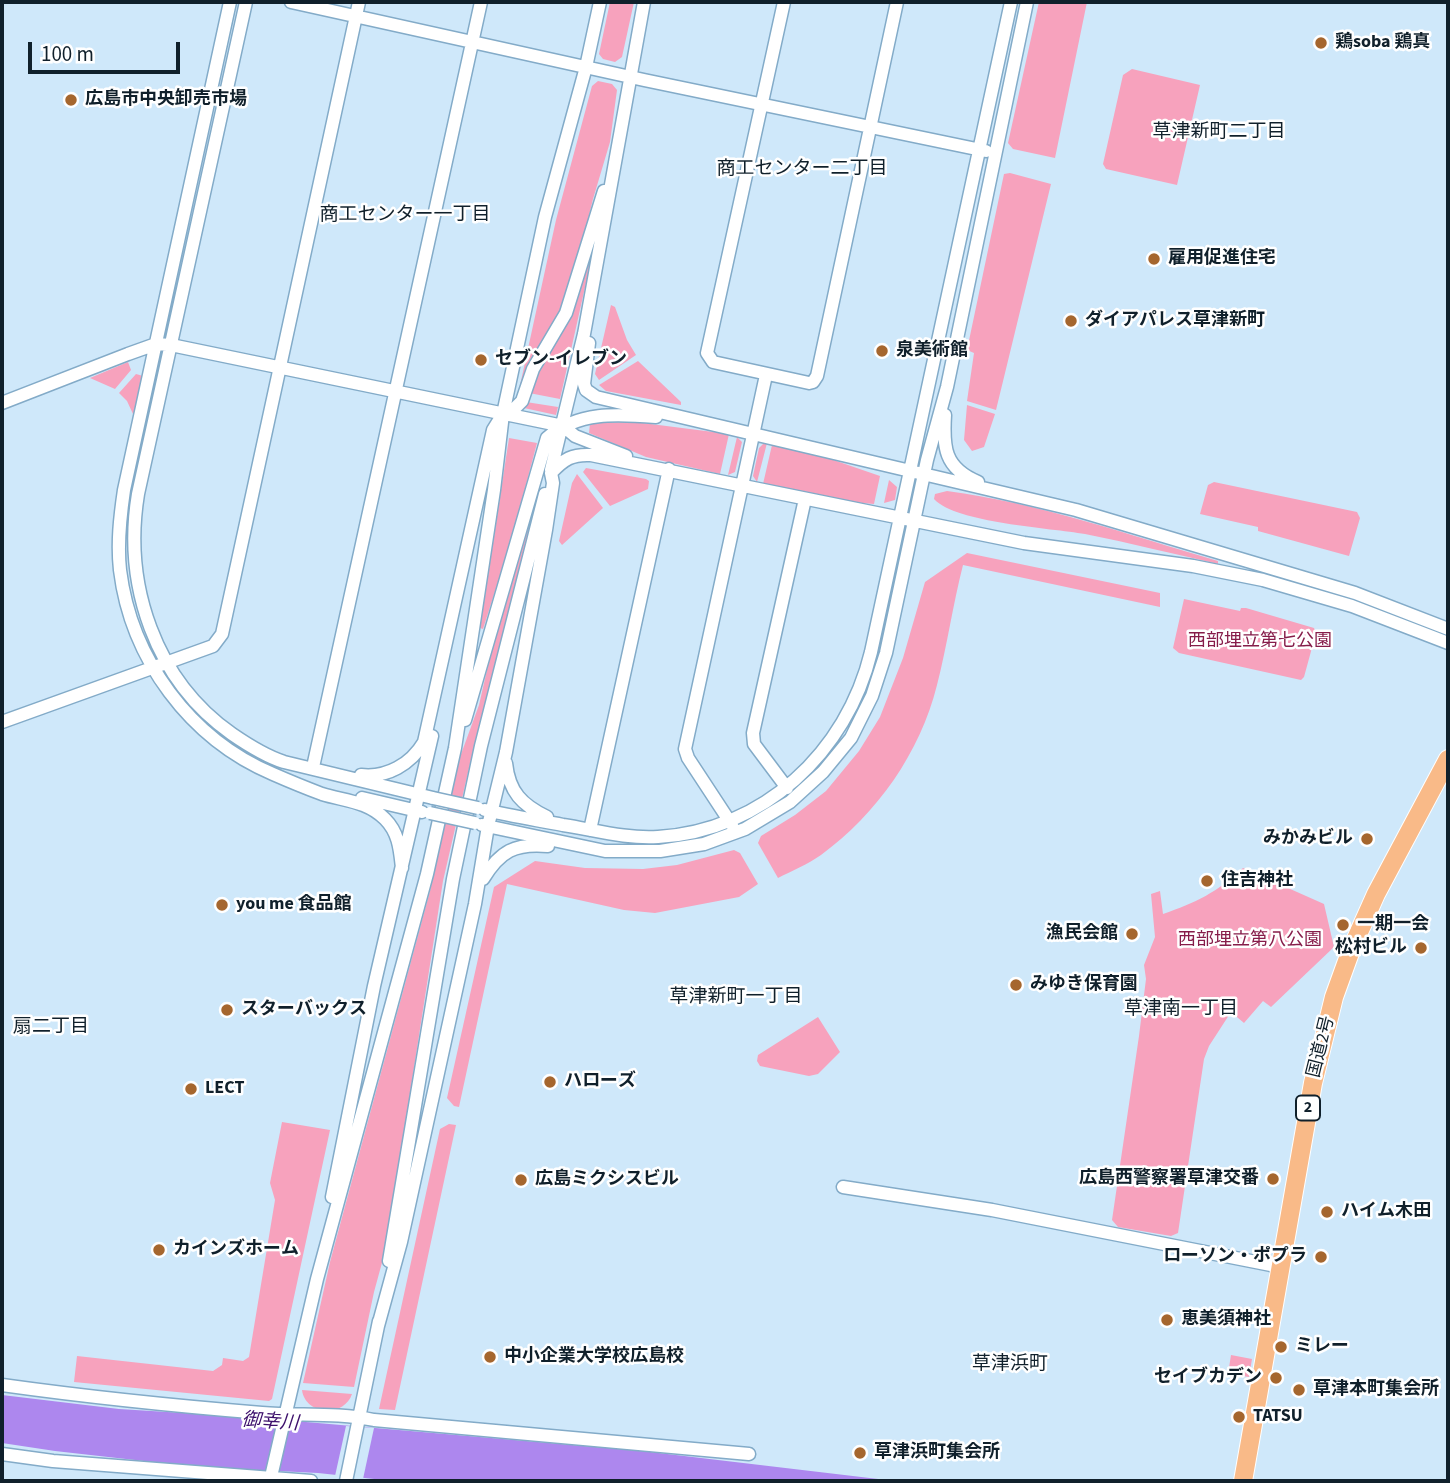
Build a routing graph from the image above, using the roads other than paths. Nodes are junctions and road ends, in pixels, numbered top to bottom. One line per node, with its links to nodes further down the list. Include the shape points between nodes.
1 (230, 2): 22 (street)
2 (246, 2): 23 (street)
3 (291, 2): 12 (street)
4 (359, 2): 12 (street)
5 (481, 2): 13 (street)
6 (600, 2): 14 (street)
7 (644, 2): 15 (street)
8 (784, 2): 16 (street)
9 (897, 2): 17 (street)
10 (1011, 2): 19 (street)
11 (1027, 2): 20 (street)
12 (356, 16): 13 (street); 24 (street)
13 (472, 42): 14 (street); 27 (street)
14 (586, 67): 15 (street); 29 (street, via 545,217)
15 (629, 76): 16 (street); 18 (street)
16 (762, 103): 17 (street); 25 (street, via 707,353 713,362)
17 (870, 128): 19 (street); 25 (street, via 816,379 809,383)
18 (617, 148): 21 (street); 29 (street, via 566,313 533,369 522,401)
19 (980, 150): 20 (street); 34 (street)
20 (993, 153): 26 (street)
21 (606, 222): 30 (street, via 585,387 596,397); 31 (street)
22 (156, 344): 23 (street); 28 (street); 47 (street, via 124,490 119,542 125,597)
23 (172, 345): 24 (street); 46 (street, via 140,484 133,536 141,601)
24 (280, 368): 27 (street); 46 (street, via 222,634 213,646)
25 (766, 375): 32 (street)
26 (947, 387): 36 (street); 38 (street, via 943,437 949,460 957,471)
27 (397, 393): 29 (street); 52 (street)
28 (2, 403)
29 (503, 414): 31 (street); 45 (street, via 493,430); 49 (street)
30 (680, 418): 31 (street, via 589,417); 32 (street)
31 (563, 426): 33 (street, via 584,440); 35 (street); 49 (street, via 545,441)
32 (753, 434): 34 (street); 37 (street)
33 (666, 469): 35 (street, via 579,454 566,458); 37 (street); 62 (street)
34 (909, 470): 36 (street); 40 (street)
35 (551, 473): 50 (street, via 546,530); 70 (street, via 481,746 453,879)
36 (924, 474): 38 (street); 41 (street)
37 (742, 486): 39 (street); 59 (street, via 685,750)
38 (1007, 494): 42 (street, via 1076,510)
39 (805, 499): 40 (street); 55 (street, via 753,733 754,744)
40 (900, 517): 41 (street); 55 (street, via 862,685 824,752)
41 (915, 519): 42 (street, via 1024,543 1193,566); 63 (street, via 884,661 857,727 804,792)
42 (1354, 599): 43 (street); 44 (street)
43 (1448, 629)
44 (1448, 643)
45 (445, 646): 53 (street, via 428,730 417,751 381,775); 56 (street)
46 (166, 662): 47 (street); 52 (street, via 190,696 229,732 268,756)
47 (152, 667): 48 (street); 54 (street, via 182,708 221,744 258,767)
48 (2, 722)
49 (455, 747): 69 (street, via 427,874)
50 (506, 752): 58 (street); 60 (street, via 514,794 534,811)
51 (1448, 759): 68 (highway, 国道2号 / 2, via 1376,894 1334,997 1315,1072)
52 (313, 767): 53 (street)
53 (337, 774): 56 (street)
54 (301, 785): 57 (street); 65 (street, via 362,803 383,817 397,838)
55 (787, 788): 59 (street)
56 (419, 795): 57 (street); 58 (street, bridge)
57 (415, 810): 61 (street, bridge); 65 (street)
58 (492, 811): 60 (street); 61 (street)
59 (729, 820): 62 (street, via 656,837); 63 (street)
60 (566, 825): 62 (street)
61 (488, 826): 64 (street); 66 (street)
62 (590, 830)
63 (737, 833): 64 (street, via 673,850)
64 (590, 850): 66 (street, via 529,845 509,850 489,869)
65 (402, 868): 69 (street, via 374,986)
66 (475, 904): 70 (street, via 401,1242)
67 (843, 1187): 68 (street, via 992,1210)
68 (1280, 1270): 79 (highway, 国道2号 / 2)
69 (317, 1279): 72 (street)
70 (378, 1326): 73 (street)
71 (2, 1385): 72 (street)
72 (284, 1418): 73 (street); 76 (street)
73 (358, 1422): 75 (street); 77 (street)
74 (2, 1454): 76 (street)
75 (749, 1454)
76 (271, 1477): 78 (street)
77 (346, 1479)
78 (312, 1481)
79 (1243, 1481)

